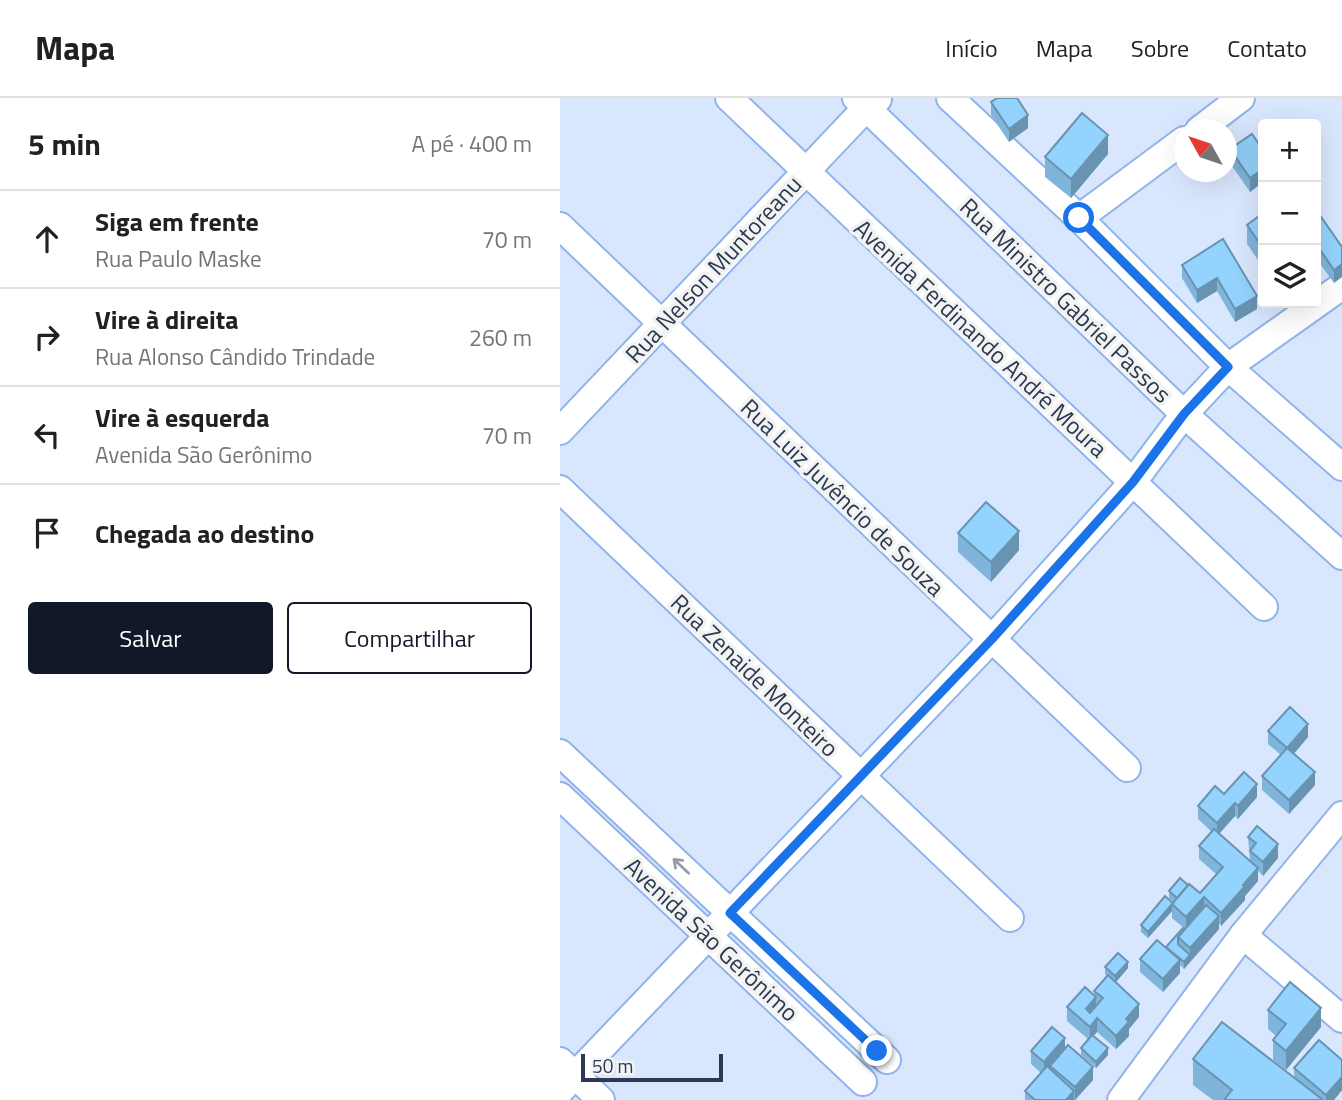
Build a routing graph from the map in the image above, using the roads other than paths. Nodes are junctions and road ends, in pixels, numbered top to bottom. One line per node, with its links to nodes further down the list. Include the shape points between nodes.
1 (729, 98): 7 (street, Avenida Ferdinando André Moura)
2 (950, 98): 8 (street)
3 (1241, 98): 5 (street)
4 (867, 101): 7 (street, Rua Nelson Muntoreanu); 13 (street, Rua Ministro Gabriel Passos)
5 (1213, 119)
6 (1174, 148): 8 (street)
7 (806, 171): 11 (street, Rua Nelson Muntoreanu); 16 (street, Avenida Ferdinando André Moura)
8 (1079, 218): 12 (street)
9 (560, 226): 11 (street, Rua Luiz Juvêncio de Souza)
10 (1342, 286): 12 (street)
11 (662, 324): 14 (street, Rua Nelson Muntoreanu); 20 (street, Rua Luiz Juvêncio de Souza)
12 (1228, 367): 13 (street); 15 (street)
13 (1184, 414): 16 (street); 18 (street, Rua Ministro Gabriel Passos)
14 (560, 431)
15 (1342, 467)
16 (1133, 482): 19 (street, Avenida Ferdinando André Moura); 20 (street)
17 (560, 489): 23 (street, Rua Zenaide Monteiro)
18 (1342, 556)
19 (1264, 607)
20 (992, 639): 22 (street, Rua Luiz Juvêncio de Souza); 23 (street)
21 (560, 753): 26 (street, Avenida São Gerônimo, one-way to 21)
22 (1127, 768)
23 (861, 776): 26 (street); 27 (street, Rua Zenaide Monteiro)
24 (560, 796): 29 (street, Avenida São Gerônimo)
25 (1342, 814): 28 (street)
26 (730, 913): 29 (street); 31 (street, Avenida São Gerônimo)
27 (1010, 918)
28 (1243, 935): 30 (street); 35 (street)
29 (708, 936): 32 (street); 33 (street, Avenida São Gerônimo)
30 (1342, 1019)
31 (887, 1060)
32 (565, 1076): 34 (street)
33 (863, 1082)
34 (601, 1100)
35 (1121, 1100)

